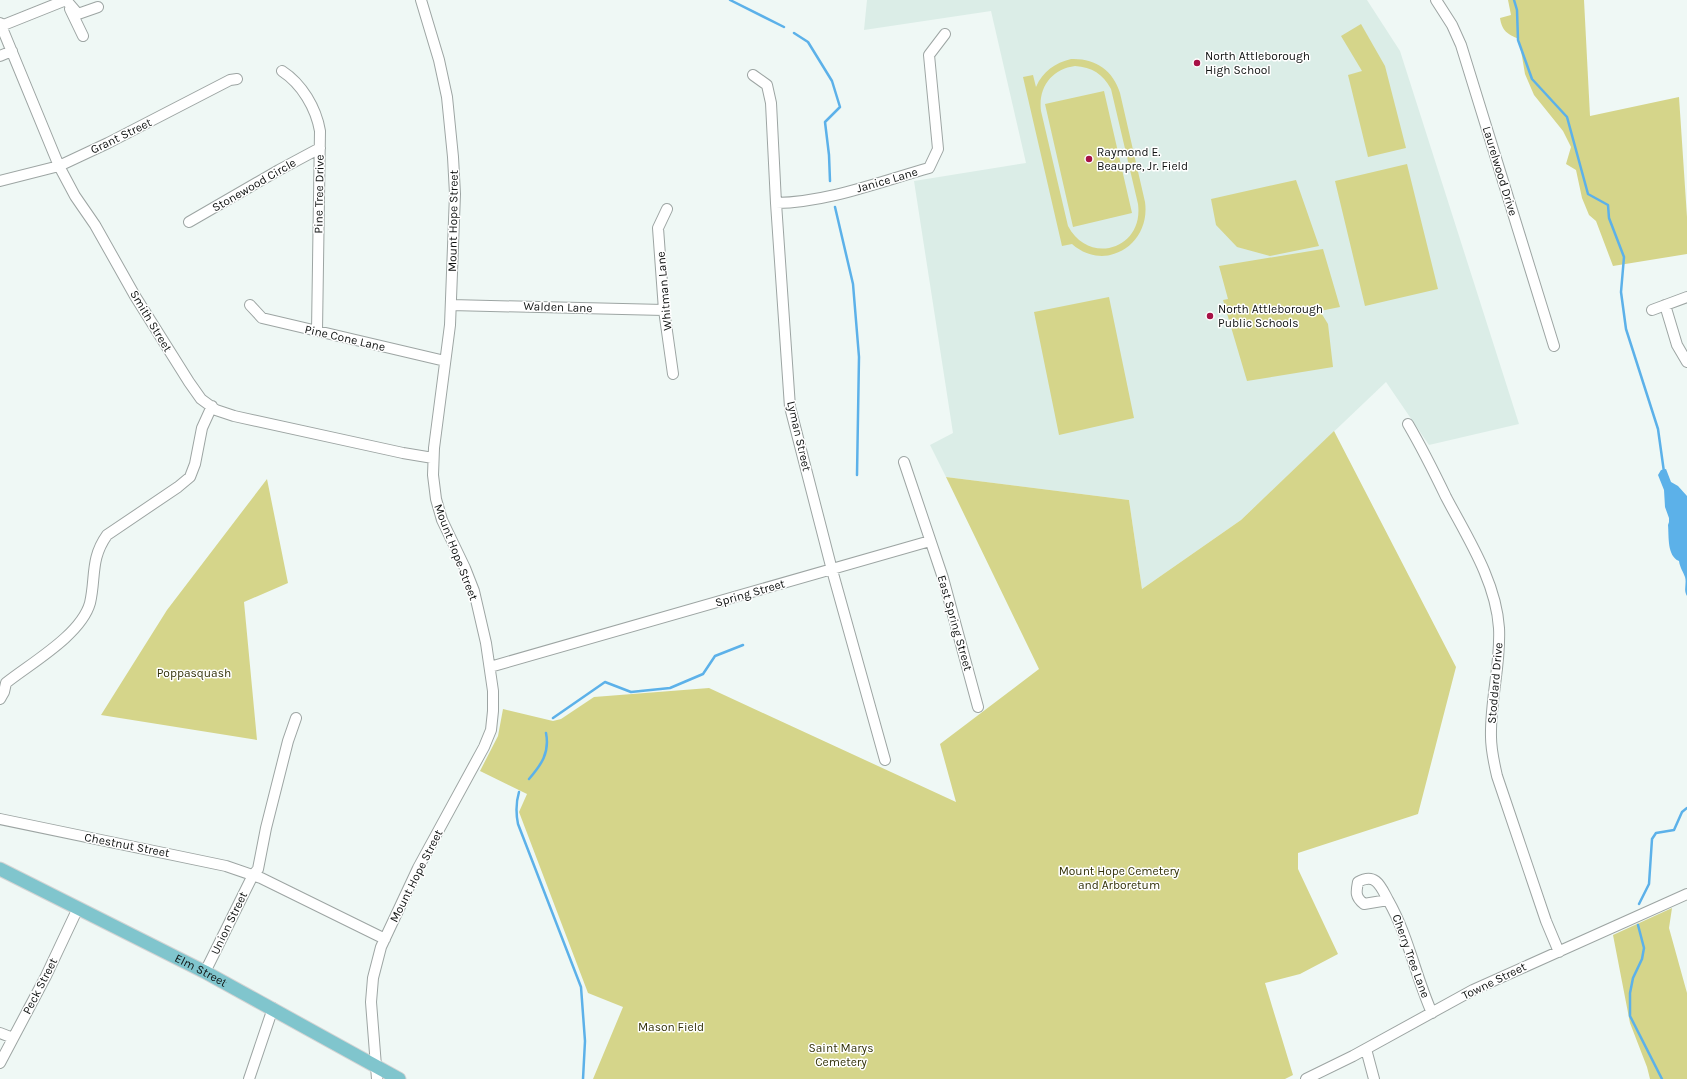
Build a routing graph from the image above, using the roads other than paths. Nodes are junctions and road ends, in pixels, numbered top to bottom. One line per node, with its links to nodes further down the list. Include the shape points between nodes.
1 (66, 0): 4 (street, via 78,14); 5 (street); 7 (street)
2 (421, 0): 21 (street, Mount Hope Street, via 439,60 451,129 455,194)
3 (1436, 0): 26 (street, Laurelwood Drive, via 1461,45)
4 (98, 7)
5 (1, 25): 8 (street, Smith Street)
6 (944, 34): 16 (street, Janice Lane, via 929,55 938,149 929,168 825,198)
7 (83, 36)
8 (12, 51): 9 (street); 14 (street, Smith Street)
9 (0, 56)
10 (282, 71): 13 (street, Pine Tree Drive, via 292,78 312,106 319,126)
11 (753, 75): 16 (street, Lyman Street, via 767,85 771,103)
12 (237, 79): 14 (street, Grant Street, via 230,80)
13 (320, 148): 18 (street, Stonewood Circle); 25 (street, Pine Tree Drive)
14 (59, 166): 15 (street, Grant Street); 30 (street, Smith Street, via 174,360 201,399)
15 (0, 181)
16 (776, 203): 35 (street, Lyman Street, via 790,407)
17 (667, 209): 23 (street, Whitman Lane, via 658,228)
18 (189, 222)
19 (1687, 297): 22 (street)
20 (250, 305): 25 (street, Pine Cone Lane, via 262,318)
21 (451, 305): 23 (street, Walden Lane); 27 (street, Mount Hope Street)
22 (1666, 305): 24 (street); 28 (street, via 1677,345)
23 (664, 310): 29 (street, Whitman Lane)
24 (1652, 310)
25 (317, 331): 27 (street, Pine Cone Lane)
26 (1554, 346)
27 (445, 361): 32 (street, Mount Hope Street)
28 (1687, 362)
29 (673, 374)
30 (212, 406): 32 (street, Smith Street, via 234,416); 37 (street, via 202,428 190,477 106,535 99,546 89,604 84,616 50,652)
31 (1408, 424): 49 (street, Stoddard Drive, via 1490,585 1499,627 1492,754 1497,776 1546,921)
32 (433, 458): 36 (street, Mount Hope Street, via 436,499 442,520 474,591)
33 (904, 462): 34 (street)
34 (930, 540): 35 (street, Spring Street); 39 (street, East Spring Street)
35 (832, 570): 36 (street, Spring Street); 41 (street, Lyman Street)
36 (490, 667): 48 (street, Mount Hope Street, via 493,711 484,747 418,868)
37 (3, 681): 38 (street, via 4,692)
38 (0, 699)
39 (978, 707)
40 (296, 718): 44 (street, via 266,828 258,869)
41 (885, 760)
42 (0, 819): 44 (street, Chestnut Street, via 226,866)
43 (0, 869): 47 (main road, Elm Street)
44 (253, 875): 48 (street, Chestnut Street); 50 (street, Union Street)
45 (1687, 894): 49 (street, Towne Street)
46 (1388, 900): 52 (street, Cherry Tree Lane, via 1408,943)
47 (78, 908): 50 (main road, Elm Street); 54 (street, Peck Street)
48 (385, 939): 57 (street, Mount Hope Street, via 373,978 371,1002)
49 (1559, 952): 52 (street, Towne Street, via 1473,990)
50 (205, 972): 51 (main road, Elm Street)
51 (273, 1008): 57 (main road, Elm Street); 58 (street)
52 (1432, 1013): 55 (street, Towne Street)
53 (0, 1033): 54 (street)
54 (13, 1038): 56 (street, Peck Street)
55 (1366, 1049): 61 (street, Towne Street); 62 (street)
56 (0, 1063)
57 (376, 1066): 59 (street, Mount Hope Street); 60 (main road, Elm Street)
58 (249, 1079)
59 (377, 1079)
60 (399, 1079)
61 (1306, 1079)
62 (1374, 1079)

